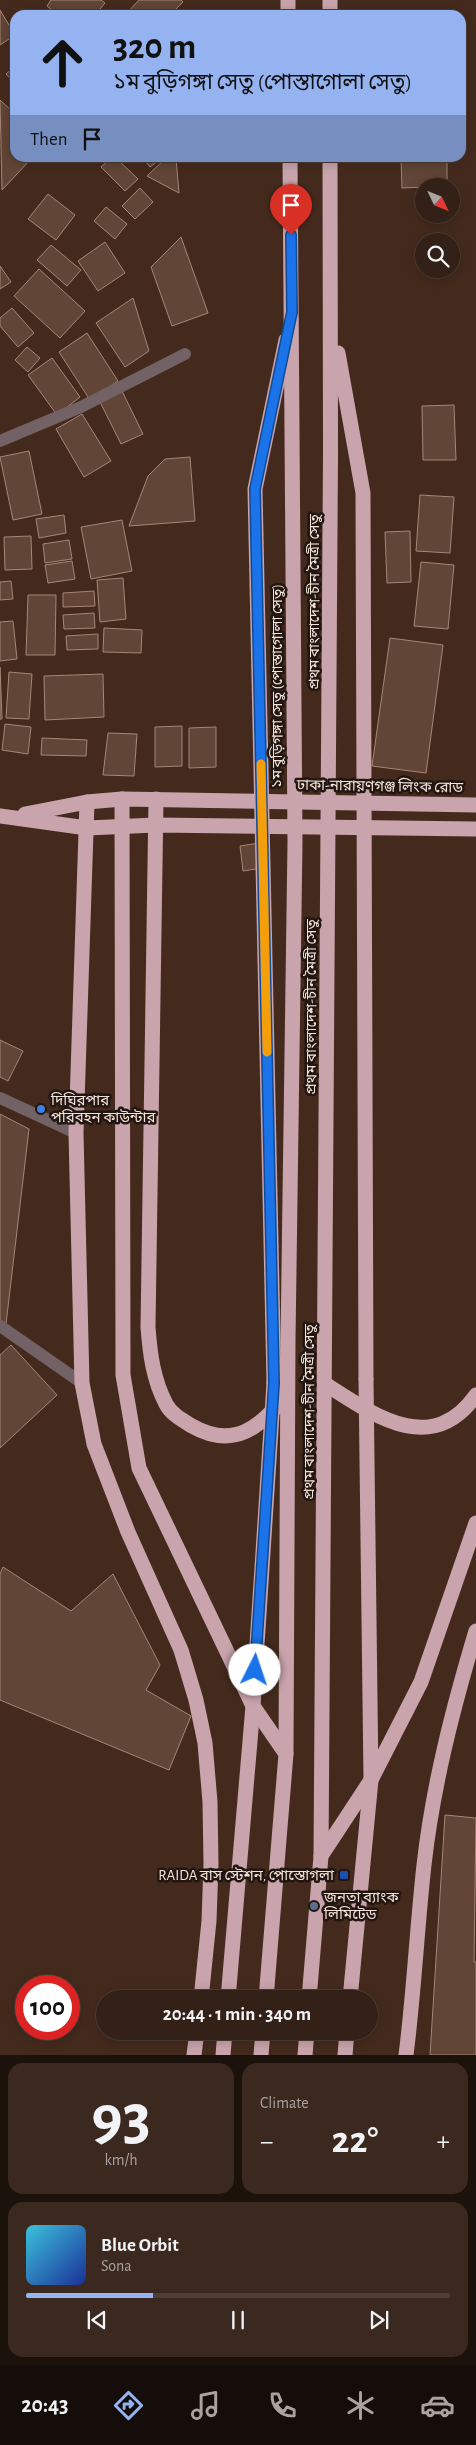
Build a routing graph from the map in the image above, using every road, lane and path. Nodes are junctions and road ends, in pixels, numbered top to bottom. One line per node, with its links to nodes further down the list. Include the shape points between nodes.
1 (290, 162): 3 (highway, ১ম বুড়িগঙ্গা সেতু (পোস্তাগোলা সেতু), bridge)
2 (330, 162): 4 (highway, প্রথম বাংলাদেশ-চীন মৈত্রী সেতু, bridge)
3 (292, 312): 21 (highway, ১ম বুড়িগঙ্গা সেতু (পোস্তাগোলা সেতু), bridge, via 295,842); 24 (highway, bridge, via 255,489 274,1383)
4 (331, 312): 20 (highway, প্রথম বাংলাদেশ-চীন মৈত্রী সেতু, bridge); 23 (highway, bridge, via 363,493)
5 (185, 354): 6 (street, via 81,407)
6 (0, 442)
7 (122, 799): 8 (highway, ঢাকা-নারায়ণগঞ্জ লিংক রোড); 9 (highway, ঢাকা-নারায়ণগঞ্জ লিংক রোড); 13 (highway)
8 (156, 799): 10 (highway, ঢাকা-নারায়ণগঞ্জ লিংক রোড); 12 (highway)
9 (88, 802): 11 (highway, ঢাকা-নারায়ণগঞ্জ লিংক রোড); 14 (highway)
10 (476, 805)
11 (7, 816): 14 (highway, ঢাকা-নারায়ণগঞ্জ লিংক রোড)
12 (156, 825): 13 (highway, ঢাকা-নারায়ণগঞ্জ লিংক রোড); 15 (highway, ঢাকা-নারায়ণগঞ্জ লিংক রোড); 24 (highway, via 148,1327 151,1365 166,1406 177,1418 198,1430 228,1437 252,1430)
13 (122, 827): 14 (highway, ঢাকা-নারায়ণগঞ্জ লিংক রোড); 27 (highway, via 122,1306 127,1407 139,1468)
14 (86, 828): 17 (highway)
15 (476, 829)
16 (0, 1098): 17 (street)
17 (76, 1133): 19 (highway)
18 (0, 1326): 19 (street)
19 (82, 1383): 31 (highway, via 94,1444 128,1532 181,1650 203,1735 210,1802 210,1864 209,1921)
20 (327, 1385): 23 (highway); 30 (highway, প্রথম বাংলাদেশ-চীন মৈত্রী সেতু, bridge)
21 (287, 1394): 24 (highway); 28 (highway, ১ম বুড়িগঙ্গা সেতু (পোস্তাগোলা সেতু), bridge)
22 (476, 1395): 23 (highway, via 454,1417 428,1428 402,1426)
23 (366, 1410): 29 (highway)
24 (271, 1415): 27 (highway)
25 (476, 1523): 29 (highway, via 421,1682)
26 (476, 1631): 46 (highway, via 448,1725 433,1805 424,1865)
27 (253, 1706): 28 (highway); 32 (highway)
28 (286, 1754): 33 (highway, ১ম বুড়িগঙ্গা সেতু (পোস্তাগোলা সেতু))
29 (371, 1780): 30 (highway); 35 (highway)
30 (321, 1856): 34 (highway, প্রথম বাংলাদেশ-চীন মৈত্রী সেতু)
31 (201, 1990)
32 (229, 1990)
33 (267, 1990)
34 (310, 1990)
35 (351, 1990)
36 (196, 2040): 41 (highway)
37 (224, 2040): 42 (highway)
38 (262, 2040): 43 (highway)
39 (306, 2040): 44 (highway)
40 (346, 2040): 45 (highway)
41 (194, 2055)
42 (223, 2055)
43 (261, 2055)
44 (305, 2055)
45 (345, 2055)
46 (406, 2055)

